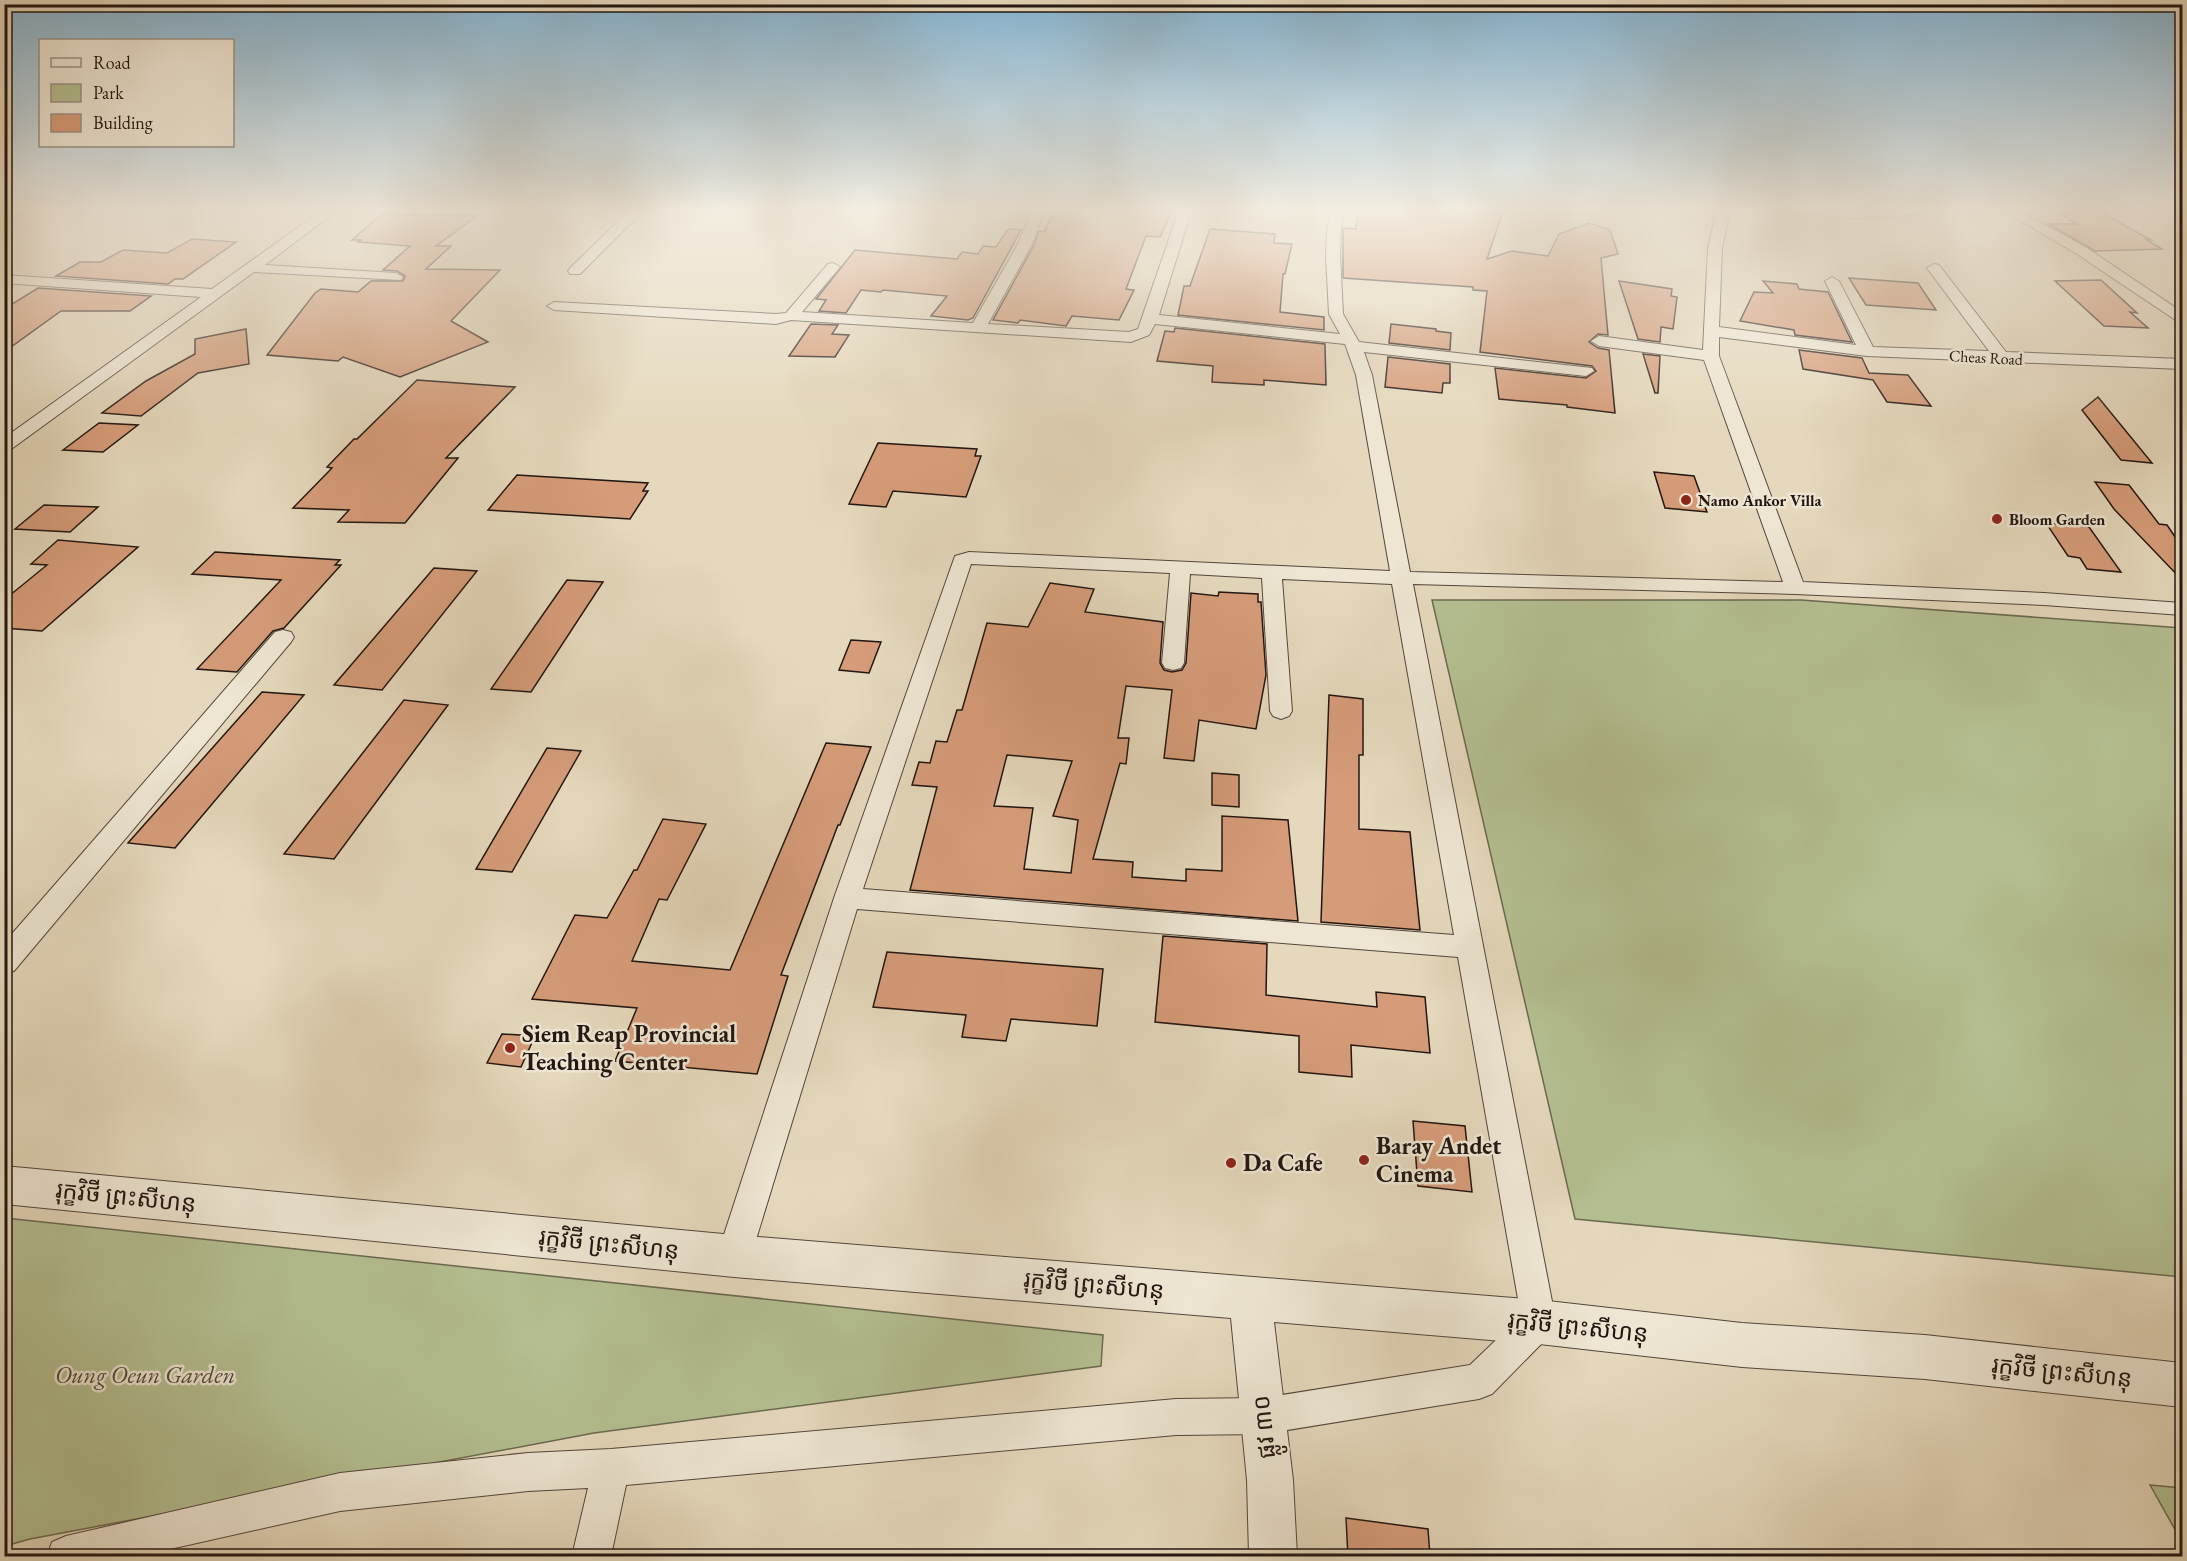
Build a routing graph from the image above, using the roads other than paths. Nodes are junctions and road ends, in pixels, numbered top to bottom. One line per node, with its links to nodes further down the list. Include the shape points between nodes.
1 (1832, 281): 20 (street)
2 (44, 282): 11 (street)
3 (231, 282): 11 (street)
4 (820, 282): 13 (street)
5 (1004, 282): 16 (street)
6 (1162, 282): 15 (street)
7 (1334, 282): 19 (street, via 1336,314)
8 (1713, 282): 17 (street)
9 (1944, 282): 22 (street)
10 (2128, 282): 14 (street)
11 (214, 294): 25 (street)
12 (554, 306): 13 (street, via 776,319)
13 (791, 316): 16 (street)
14 (2182, 318)
15 (1150, 319): 16 (street, via 1144,332 1137,336); 19 (street)
16 (979, 326)
17 (1711, 331): 20 (street, Cheas Road); 21 (street)
18 (1599, 341): 21 (street)
19 (1352, 343): 24 (street); 28 (street, via 1364,375)
20 (1868, 351): 22 (street, Cheas Road)
21 (1712, 356): 29 (street)
22 (2002, 358): 23 (street, Cheas Road)
23 (2182, 364)
24 (1586, 371)
25 (4, 446)
26 (1180, 568): 27 (street); 32 (street); 34 (street, via 962,560)
27 (1272, 572): 28 (street); 33 (street)
28 (1401, 578): 29 (street); 35 (street)
29 (1796, 588): 30 (street)
30 (2182, 609)
31 (284, 637): 36 (street)
32 (1173, 663)
33 (1281, 711)
34 (847, 898): 35 (street); 38 (street)
35 (1469, 947): 40 (street)
36 (4, 963)
37 (4, 1185): 38 (street, រុក្ខវិថី ព្រះសីហនុ)
38 (734, 1256): 39 (street, រុក្ខវិថី ព្រះសីហនុ)
39 (1250, 1298): 40 (street, រុក្ខវិថី ព្រះសីហនុ); 42 (street, ផ្លូវ ៣០)
40 (1539, 1322): 41 (street, រុក្ខវិថី ព្រះសីហនុ); 42 (street, via 1479,1381)
41 (2182, 1385)
42 (1263, 1416): 43 (street, via 1176,1417); 46 (street, ផ្លូវ ៣០)
43 (611, 1468): 44 (street, via 528,1472 340,1492); 45 (street)
44 (66, 1557)
45 (592, 1557)
46 (1273, 1557)

